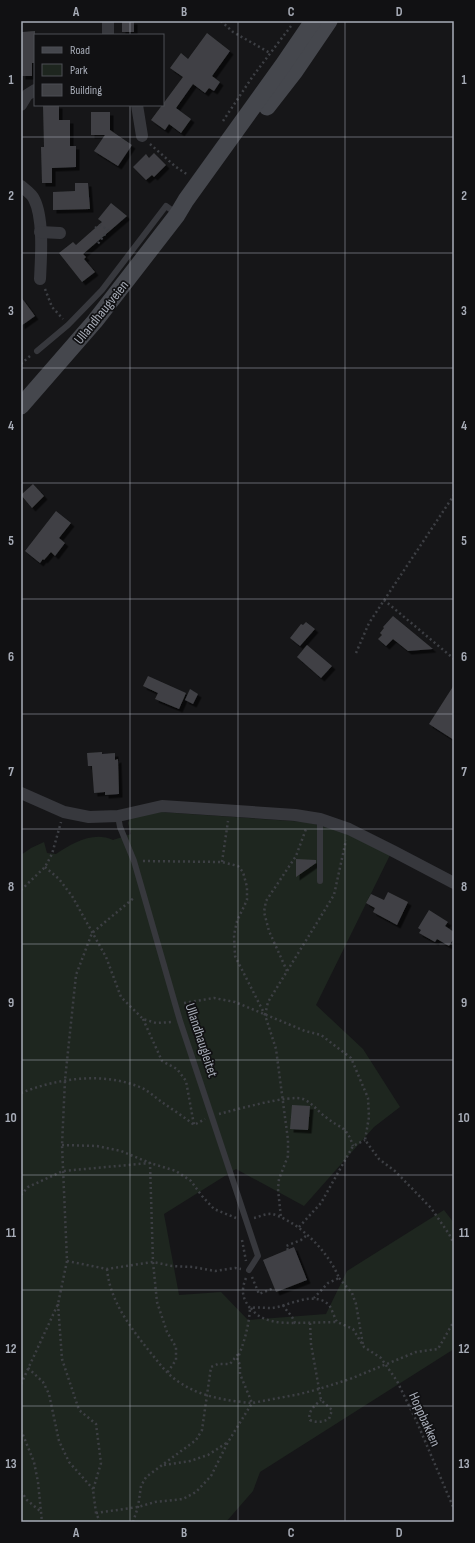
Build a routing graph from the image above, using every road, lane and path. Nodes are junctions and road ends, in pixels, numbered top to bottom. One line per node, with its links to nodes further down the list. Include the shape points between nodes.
1 (108, 21): 6 (street)
2 (221, 21): 7 (path, via 233,32)
3 (313, 21): 15 (main road, Ullandhaugveien)
4 (329, 21): 15 (main road, Ullandhaugveien, via 295,71 234,150 192,203)
5 (288, 30): 7 (path)
6 (108, 34)
7 (270, 53): 11 (path)
8 (34, 91): 9 (street, via 27,95)
9 (21, 105)
10 (137, 106): 12 (street)
11 (228, 114)
12 (142, 136): 13 (path)
13 (188, 175)
14 (21, 186): 17 (street, via 34,199 39,214)
15 (178, 214): 21 (lane, via 166,206 102,290); 24 (main road, Ullandhaugveien, via 95,321)
16 (95, 228): 19 (path, via 100,225 109,230)
17 (40, 232): 18 (street); 20 (street)
18 (60, 233)
19 (97, 245)
20 (40, 279): 21 (path, via 52,307)
21 (68, 325): 22 (lane)
22 (36, 351): 23 (path)
23 (21, 364)
24 (21, 406)
25 (454, 495): 26 (path)
26 (384, 600): 27 (path, via 369,623); 28 (path)
27 (356, 653)
28 (454, 659)
29 (21, 794): 31 (street)
30 (230, 811): 32 (street, via 162,806); 33 (street); 36 (path)
31 (64, 812): 32 (street, via 89,816); 37 (path, via 52,854)
32 (118, 816): 35 (lane, Ullandhaugleitet)
33 (315, 818): 34 (street); 38 (lane); 43 (path, via 296,856 266,901 264,912 269,931)
34 (349, 830): 39 (street); 43 (path, via 334,895)
35 (134, 861): 36 (path); 41 (lane, Ullandhaugleitet)
36 (222, 862): 45 (path, via 238,866 243,872 247,900 237,921 234,935 236,956)
37 (45, 866): 40 (path); 42 (path, via 72,896)
38 (320, 881)
39 (454, 883)
40 (21, 890)
41 (142, 891): 42 (path); 44 (lane, Ullandhaugleitet)
42 (92, 933): 46 (path, via 106,957 121,997); 48 (path, via 76,975)
43 (287, 971): 45 (path, via 268,1002)
44 (175, 1005): 45 (path, via 214,998 235,1002); 47 (lane, Ullandhaugleitet)
45 (265, 1015): 50 (path, via 276,1049); 53 (path, via 321,1035 351,1058 368,1098)
46 (143, 1019): 47 (path, via 156,1023); 52 (path, via 162,1061 177,1069 186,1081)
47 (180, 1021): 51 (lane, Ullandhaugleitet)
48 (65, 1080): 49 (path, via 40,1085); 52 (path, via 119,1081 144,1089); 54 (path)
49 (21, 1093)
50 (282, 1099): 51 (path); 55 (path, via 302,1098 312,1104 327,1119 344,1128); 59 (path, via 288,1156 278,1184)
51 (211, 1116): 52 (path); 60 (lane, Ullandhaugleitet)
52 (194, 1125)
53 (365, 1140): 55 (path); 63 (path, via 379,1159 395,1171 431,1208)
54 (62, 1144): 56 (path, via 97,1146 122,1151); 57 (path)
55 (352, 1146): 61 (path, via 321,1203)
56 (150, 1163): 57 (path); 60 (path, via 176,1171 191,1181 214,1209); 66 (path)
57 (63, 1171): 58 (path, via 28,1187); 65 (path)
58 (21, 1196)
59 (281, 1218): 60 (path, via 270,1213); 61 (path)
60 (246, 1221): 69 (lane, Ullandhaugleitet, via 258,1256)
61 (299, 1227): 62 (path)
62 (307, 1235): 64 (path, via 286,1246); 70 (path, via 334,1266)
63 (454, 1244)
64 (288, 1250)
65 (67, 1261): 68 (path); 73 (path)
66 (153, 1262): 67 (path, via 218,1271); 68 (path); 84 (path, via 157,1302 167,1332 176,1347 176,1360)
67 (235, 1268)
68 (107, 1269): 84 (path, via 108,1280 128,1324)
69 (249, 1270): 71 (path, via 259,1294); 75 (path, via 242,1288 245,1301)
70 (339, 1278): 72 (path, via 328,1283); 80 (path, via 352,1293 356,1304)
71 (274, 1288)
72 (314, 1298): 74 (path); 77 (path, via 329,1306)
73 (58, 1304): 83 (path); 93 (path, via 62,1359 80,1410 96,1424 101,1463)
74 (283, 1305): 75 (path); 79 (path, via 293,1316)
75 (250, 1308): 79 (path, via 272,1322); 81 (path)
76 (454, 1321): 82 (path, via 438,1349 416,1352)
77 (337, 1322): 78 (path); 80 (path, via 353,1329)
78 (310, 1323): 79 (path); 86 (path)
79 (295, 1324)
80 (364, 1347): 82 (path, Hoppbakken, via 381,1358)
81 (242, 1350): 87 (path, via 230,1364 211,1367); 89 (path, via 237,1360)
82 (385, 1365): 86 (path); 96 (path, Hoppbakken, via 397,1381 416,1420)
83 (28, 1368): 85 (path); 93 (path, via 43,1382 49,1394 60,1441 69,1462)
84 (167, 1373): 87 (path, via 183,1385)
85 (21, 1384)
86 (319, 1389): 88 (path); 89 (path)
87 (208, 1395): 89 (path, via 228,1401); 92 (path, via 202,1430 196,1440)
88 (320, 1400): 88 (path, via 332,1410 332,1414 323,1422 315,1422 310,1420 309,1416)
89 (252, 1403): 91 (path)
90 (21, 1430): 97 (path, via 34,1462)
91 (228, 1442): 92 (path, via 208,1455); 95 (path, via 211,1476 196,1492 183,1499)
92 (163, 1465): 95 (path, via 146,1477 141,1486)
93 (93, 1490): 98 (path)
94 (21, 1491): 97 (path, via 27,1500)
95 (138, 1507): 98 (path); 101 (path)
96 (454, 1509)
97 (41, 1511): 99 (path)
98 (96, 1513): 100 (path)
99 (42, 1522)
100 (100, 1522)
101 (133, 1522)

